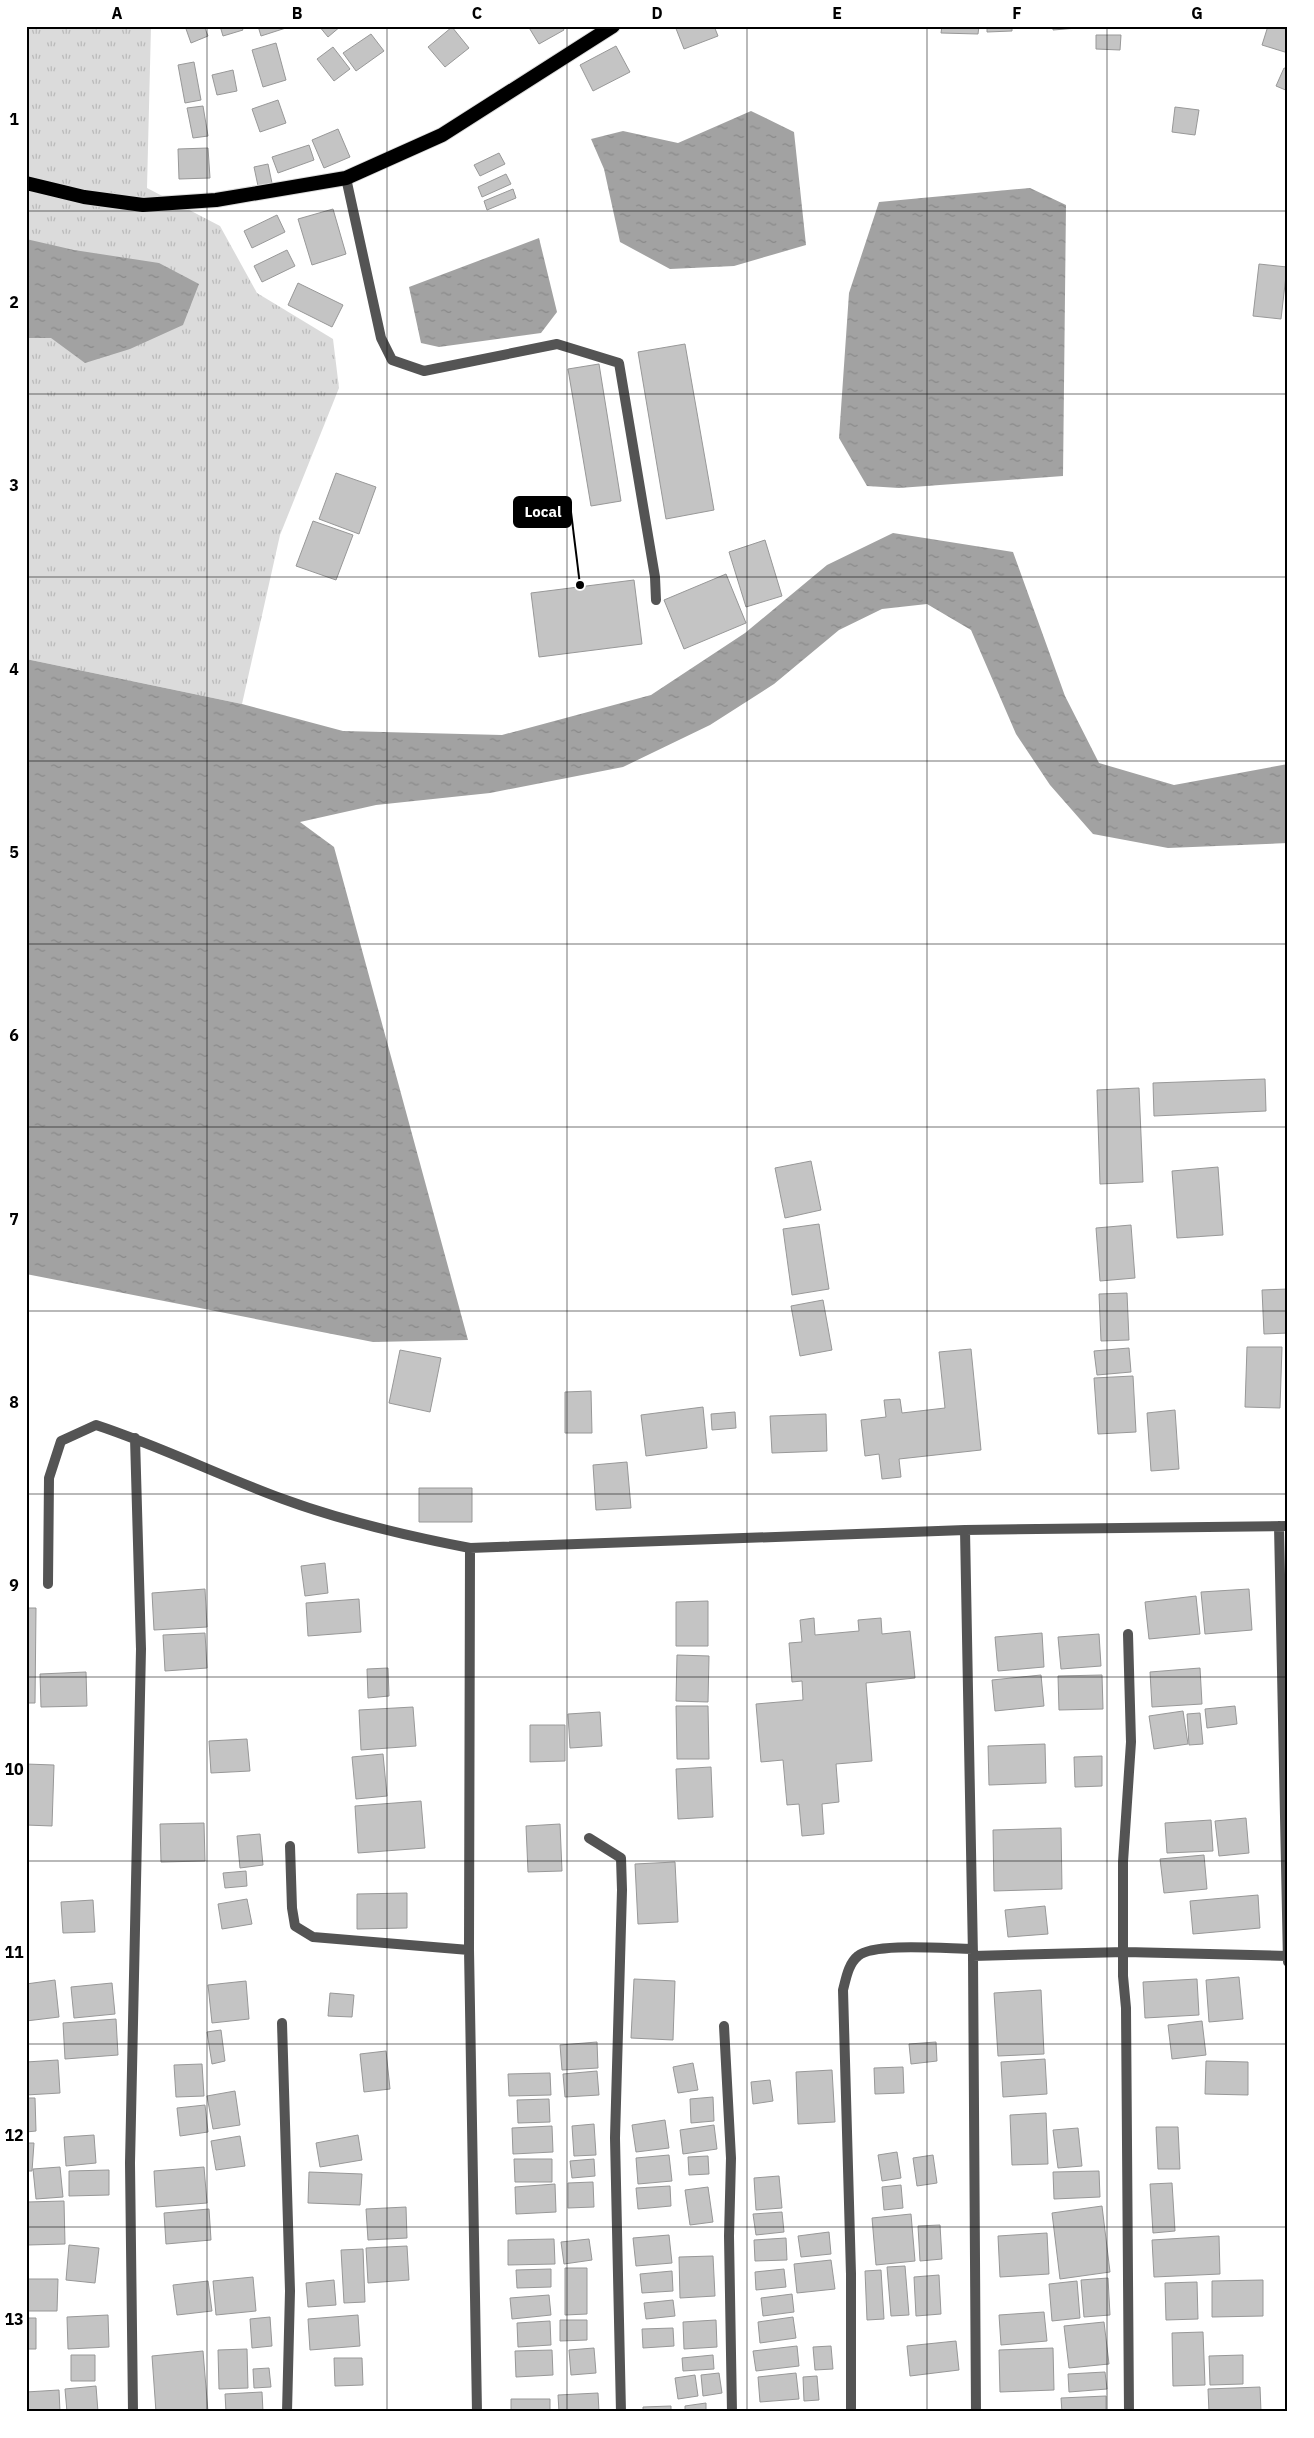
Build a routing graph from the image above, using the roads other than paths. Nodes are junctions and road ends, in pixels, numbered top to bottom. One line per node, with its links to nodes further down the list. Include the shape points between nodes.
1 (613, 26): 2 (highway, via 442,135)
2 (346, 178): 3 (highway, via 216,200 143,205 84,197); 4 (street, via 381,338 392,360 424,371 558,344 619,363 655,577)
3 (26, 183)
4 (656, 600)
5 (135, 1438): 8 (street, via 283,1499 406,1536); 9 (street, via 96,1425 61,1441 48,1478); 20 (street, via 141,1649 130,2163)
6 (1283, 1526): 7 (street); 16 (street)
7 (965, 1530): 8 (street); 14 (street)
8 (470, 1548): 13 (street)
9 (48, 1584)
10 (1128, 1634): 15 (street, via 1131,1742 1123,1862)
11 (589, 1838): 23 (street, via 621,1858 615,2138)
12 (290, 1846): 13 (street, via 295,1926 312,1937)
13 (469, 1950): 22 (street)
14 (972, 1952): 15 (street); 25 (street, via 875,1948 858,1956 848,1970 843,1990); 26 (street)
15 (1125, 1952): 16 (street); 27 (street)
16 (1288, 1956): 17 (street)
17 (1288, 1962)
18 (282, 2023): 21 (street, via 290,2291)
19 (724, 2026): 24 (street, via 731,2158)
20 (133, 2412)
21 (287, 2412)
22 (477, 2412)
23 (621, 2412)
24 (732, 2412)
25 (851, 2412)
26 (976, 2412)
27 (1129, 2412)

